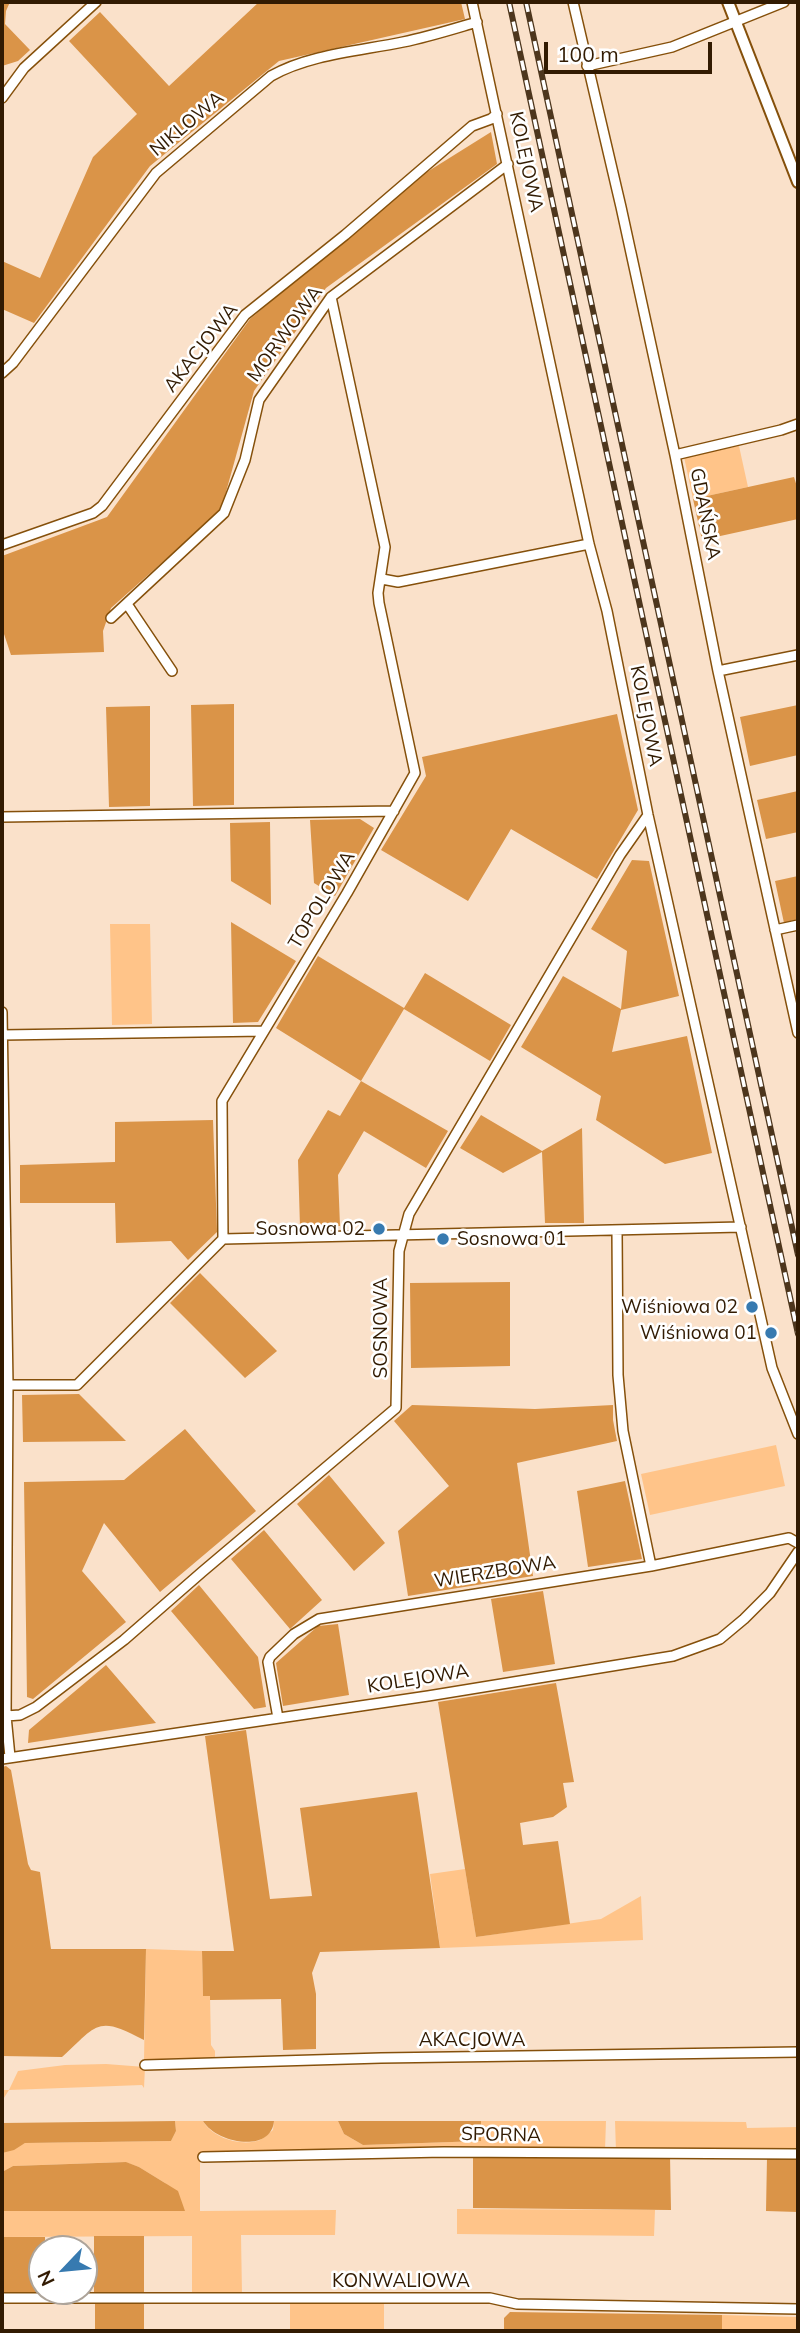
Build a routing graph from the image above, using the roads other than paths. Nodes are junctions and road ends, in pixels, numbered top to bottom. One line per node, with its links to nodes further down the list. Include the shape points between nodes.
1 (96, 2): 9 (street)
2 (472, 2): 7 (street, KOLEJOWA)
3 (573, 2): 8 (street, GDAŃSKA)
4 (728, 2): 6 (street)
5 (783, 2): 6 (street)
6 (735, 21): 8 (street, via 671,47); 12 (street)
7 (477, 22): 10 (street, KOLEJOWA); 14 (street, NIKLOWA, via 317,59 271,76 156,173)
8 (587, 66): 16 (street, GDAŃSKA)
9 (3, 93)
10 (497, 114): 11 (street, KOLEJOWA); 18 (street, AKACJOWA, via 472,126 245,316 102,506)
11 (508, 164): 13 (street, MORWOWA); 17 (street, KOLEJOWA)
12 (798, 182)
13 (331, 298): 19 (street, TOPOLOWA, via 385,547); 20 (street, MORWOWA, via 259,400 245,460 224,513)
14 (2, 373)
15 (798, 424): 16 (street)
16 (675, 455): 24 (street, GDAŃSKA)
17 (589, 544): 19 (street, via 398,582); 26 (street, KOLEJOWA)
18 (2, 545)
19 (382, 579): 25 (street, TOPOLOWA, via 379,603 415,773)
20 (127, 604): 21 (street, MORWOWA); 23 (street)
21 (111, 618)
22 (798, 655): 24 (street)
23 (172, 671)
24 (718, 671): 29 (street, GDAŃSKA)
25 (394, 811): 27 (street); 31 (street, TOPOLOWA)
26 (648, 815): 34 (street, KOLEJOWA); 36 (street, SOSNOWA, via 556,962 409,1214)
27 (2, 817)
28 (798, 925): 29 (street)
29 (775, 930): 32 (street, GDAŃSKA)
30 (2, 1012): 33 (street)
31 (264, 1031): 33 (street); 37 (street, TOPOLOWA, via 222,1101)
32 (798, 1033)
33 (2, 1035): 38 (street)
34 (741, 1227): 35 (street); 39 (street, KOLEJOWA, via 772,1368)
35 (617, 1230): 36 (street); 42 (street, via 622,1431)
36 (402, 1234): 37 (street); 43 (street, SOSNOWA, via 396,1408 124,1640 36,1707)
37 (223, 1238): 38 (street, via 77,1385)
38 (5, 1385): 43 (street)
39 (798, 1434)
40 (798, 1543): 42 (street, WIERZBOWA, via 789,1538)
41 (798, 1552): 44 (street, KOLEJOWA, via 770,1593 720,1639 673,1656)
42 (651, 1566): 44 (street, WIERZBOWA, via 319,1619 270,1657)
43 (6, 1716): 45 (street)
44 (278, 1718): 45 (street, KOLEJOWA)
45 (6, 1758)
46 (798, 2052): 47 (street, AKACJOWA)
47 (145, 2065)
48 (798, 2154): 49 (street, SPORNA, via 444,2152)
49 (203, 2157)
50 (2, 2298): 51 (street, KONWALIOWA, via 490,2298 517,2304)
51 (798, 2309)

